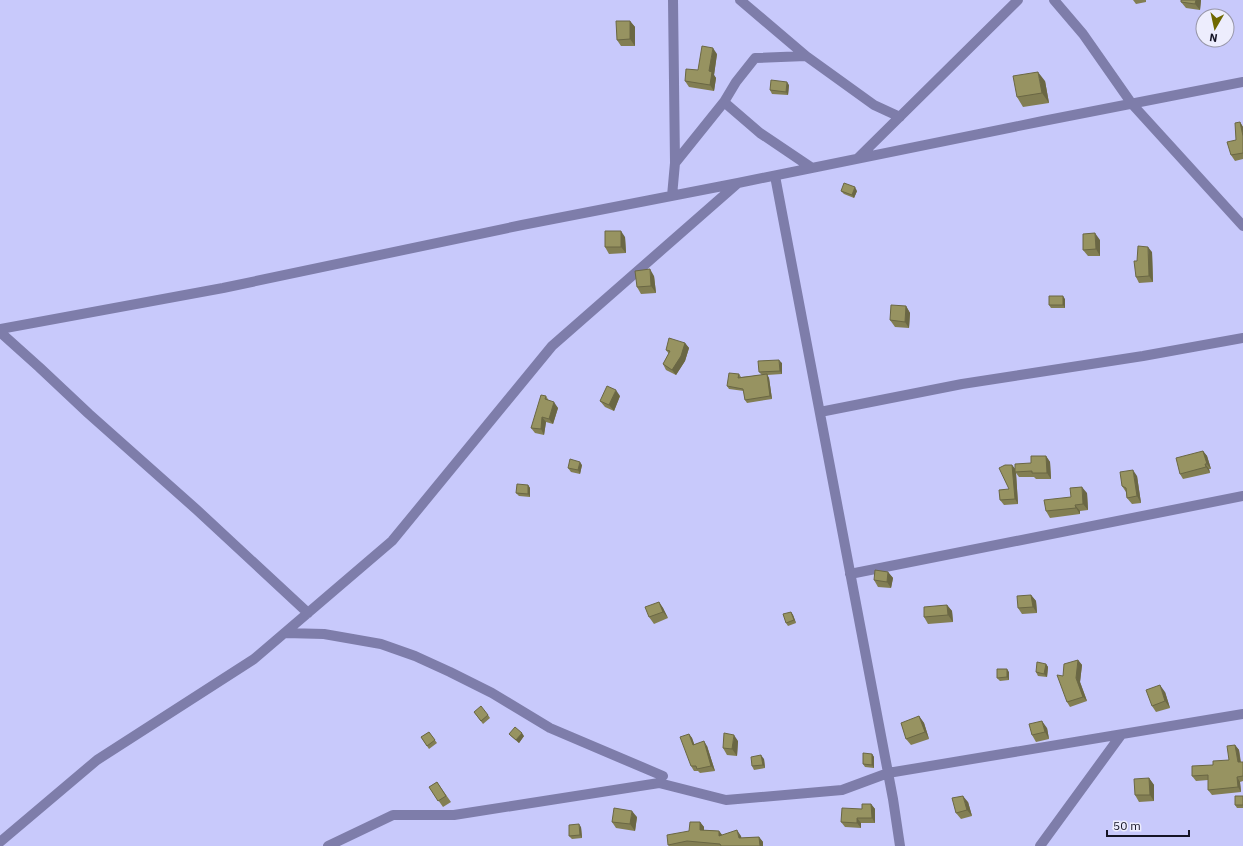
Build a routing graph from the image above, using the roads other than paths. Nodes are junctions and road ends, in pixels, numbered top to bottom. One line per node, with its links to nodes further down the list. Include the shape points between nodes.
1 (673, 0): 11 (street)
2 (740, 0): 5 (street)
3 (1018, 0): 9 (street)
4 (1054, 0): 8 (street, via 1083,34)
5 (806, 56): 7 (street, via 755,58); 9 (street, via 874,105)
6 (1243, 82): 8 (street)
7 (724, 102): 11 (street); 12 (street, via 760,134)
8 (1132, 104): 10 (street); 16 (street)
9 (900, 117): 10 (street)
10 (857, 159): 12 (street)
11 (675, 163): 15 (street)
12 (812, 168): 13 (street)
13 (775, 176): 14 (street); 20 (street)
14 (738, 184): 15 (street); 23 (street, via 552,346 392,541)
15 (672, 196): 17 (street, via 223,288)
16 (1243, 226)
17 (0, 329)
18 (0, 332): 23 (street)
19 (1243, 338): 20 (street, via 962,384)
20 (820, 412): 22 (street)
21 (1243, 496): 22 (street)
22 (850, 574): 27 (street)
23 (308, 613): 24 (street)
24 (285, 633): 28 (street, via 324,634 381,644 415,656 492,693 550,728); 29 (street, via 254,659 97,760)
25 (1243, 714): 26 (street)
26 (1121, 735): 27 (street); 32 (street)
27 (888, 773): 30 (street, via 842,790 726,800 659,783 454,815 393,815); 31 (street)
28 (663, 776)
29 (0, 842)
30 (328, 846)
31 (900, 846)
32 (1040, 846)

